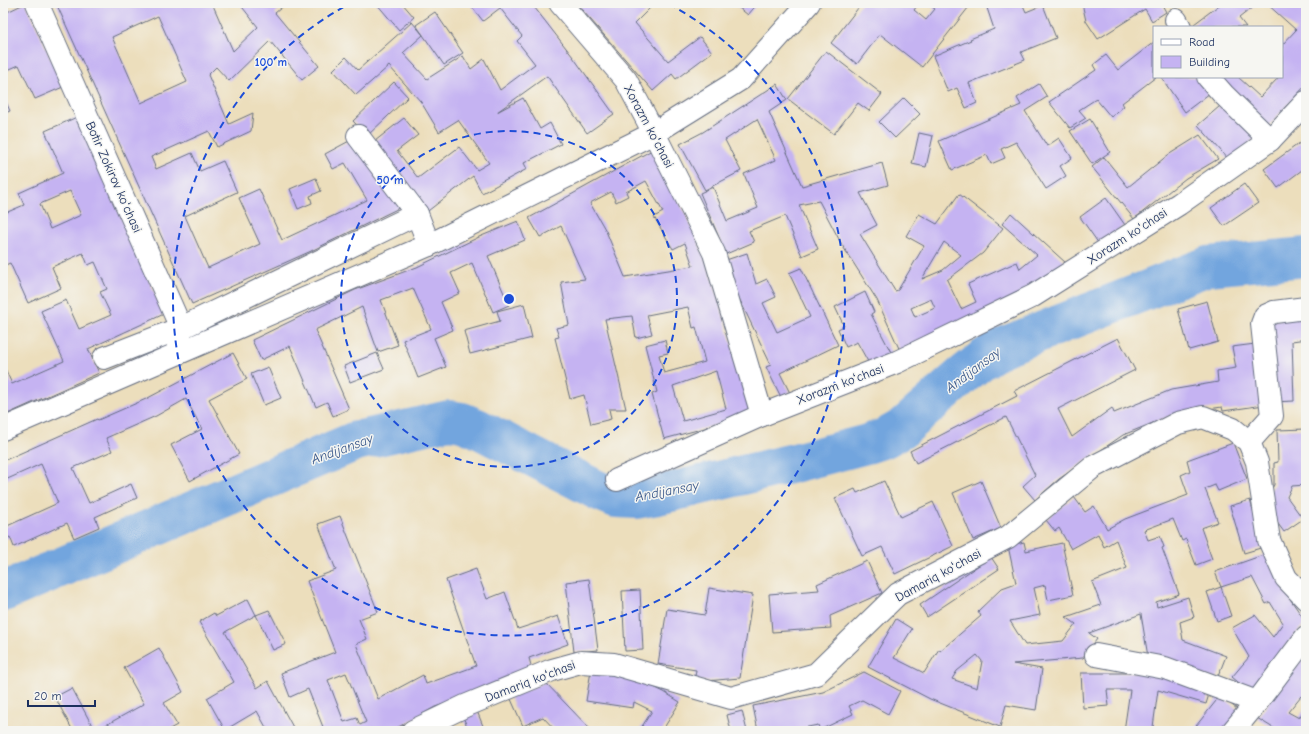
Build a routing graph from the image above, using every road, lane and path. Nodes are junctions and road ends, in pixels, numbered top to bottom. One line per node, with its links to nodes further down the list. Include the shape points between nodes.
1 (37, 3): 12 (street, Botir Zokirov koʻchasi)
2 (560, 3): 6 (street, Xorazm koʻchasi, via 626,80)
3 (809, 3): 6 (street, via 741,79)
4 (1209, 78): 8 (street)
5 (1306, 102): 8 (street, Xorazm koʻchasi)
6 (654, 132): 10 (street); 15 (street, Xorazm koʻchasi, via 714,253)
7 (358, 136): 9 (street)
8 (1270, 140): 15 (street, Xorazm koʻchasi, via 1178,204 1033,296 897,362)
9 (417, 214): 10 (street); 12 (street)
10 (429, 245): 13 (street)
11 (1306, 308): 17 (street, via 1274,312 1265,316 1262,324 1272,416)
12 (181, 328): 13 (street); 14 (street)
13 (178, 353): 16 (street)
14 (104, 358)
15 (762, 415): 18 (street)
16 (3, 429)
17 (1249, 442): 19 (street, Damariq koʻchasi, via 1257,462 1269,540 1286,578); 23 (street, Damariq koʻchasi, via 1233,429 1203,417 1178,423 1093,468 1008,537 898,594 816,674 730,698 614,664 581,662 552,670)
18 (617, 480)
19 (1306, 599)
20 (1306, 637): 22 (street)
21 (1096, 655): 22 (street, via 1165,668)
22 (1257, 702): 24 (street)
23 (413, 731)
24 (1233, 731)

